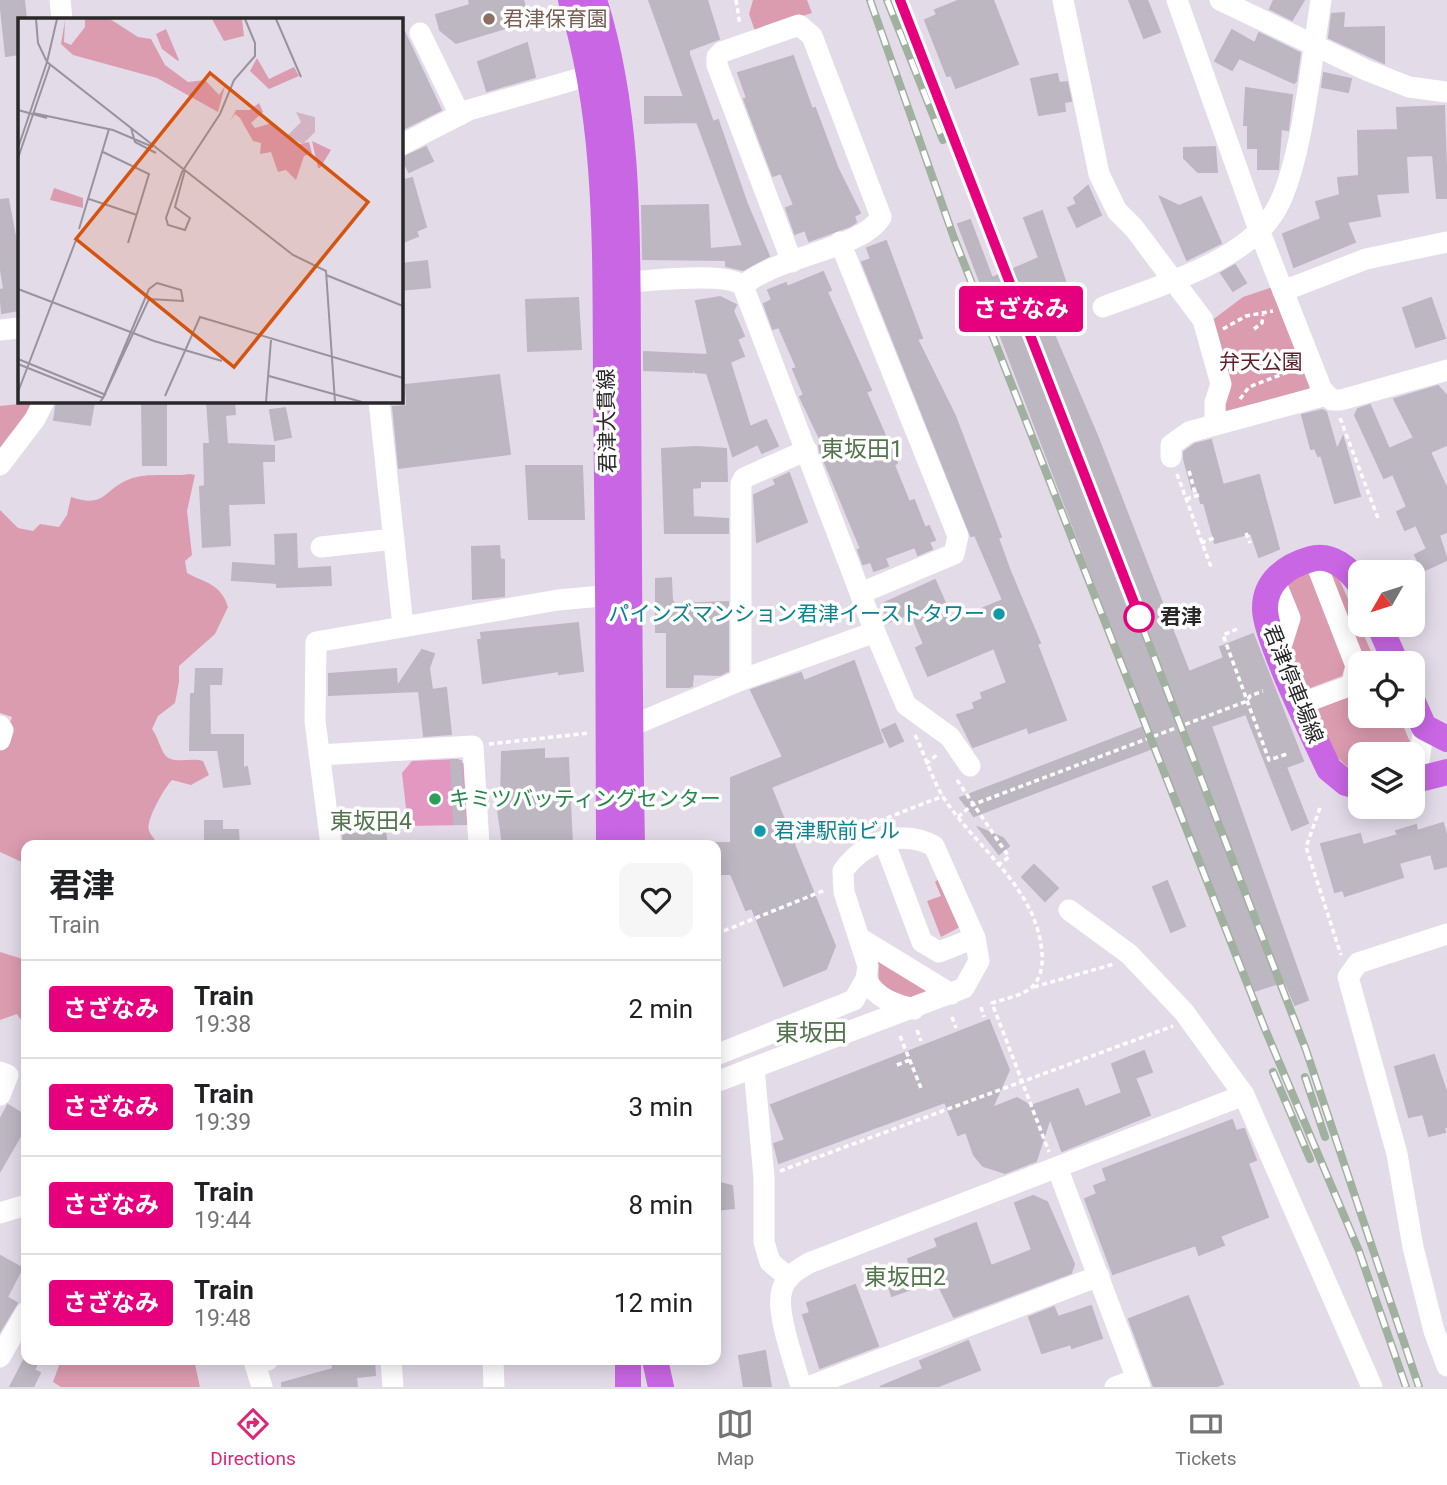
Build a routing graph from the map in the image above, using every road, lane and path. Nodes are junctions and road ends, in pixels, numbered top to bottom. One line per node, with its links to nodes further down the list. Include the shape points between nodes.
1 (60, 0): 9 (street)
2 (571, 0): 13 (main road, 君津大貫線)
3 (594, 0): 13 (main road, 君津大貫線)
4 (736, 0): 11 (path)
5 (1063, 0): 21 (street, via 1099,174 1117,211)
6 (1177, 0): 17 (street)
7 (1220, 0): 12 (street)
8 (1321, 0): 12 (street)
9 (62, 18)
10 (420, 33): 15 (street)
11 (743, 44): 18 (street, via 799,25 812,36 881,217 874,228); 20 (street, via 722,52 717,65)
12 (1314, 44): 14 (street, via 1409,87); 17 (street, via 1294,158 1282,198)
13 (601, 72): 15 (street); 22 (main road, 君津大貫線, via 622,155); 56 (main road, 君津大貫線)
14 (1447, 92)
15 (460, 114): 16 (street)
16 (402, 144)
17 (1259, 230): 21 (street, via 1227,255); 24 (street)
18 (840, 242): 20 (street); 55 (street, via 958,536 954,554)
19 (1447, 242): 24 (street, via 1366,259)
20 (792, 262): 23 (street, via 751,278)
21 (1173, 281): 25 (street); 30 (street, via 1203,320)
22 (627, 282): 23 (street, via 737,280); 56 (main road, 君津大貫線)
23 (743, 286): 38 (street)
24 (1281, 300): 26 (path); 33 (street)
25 (1103, 307)
26 (1263, 315): 28 (path); 30 (path, via 1246,316)
27 (18, 328): 29 (street)
28 (1256, 328)
29 (0, 330)
30 (1209, 336): 37 (street, via 1221,384 1214,403)
31 (1302, 366): 36 (path, via 1244,391)
32 (1447, 370): 33 (street)
33 (1329, 397): 36 (street); 45 (path)
34 (44, 402): 40 (street)
35 (379, 402): 48 (street)
36 (1239, 418): 37 (street)
37 (1215, 425): 39 (street, via 1178,438 1171,445)
38 (807, 450): 55 (street); 60 (street, via 744,478 741,484)
39 (1171, 457): 43 (path)
40 (0, 465)
41 (1189, 471): 44 (path, via 1198,496)
42 (1189, 479): 43 (path)
43 (1180, 482): 44 (path)
44 (1186, 499): 49 (path)
45 (1378, 517)
46 (1246, 533): 50 (path)
47 (1214, 538): 49 (path)
48 (394, 539): 51 (street); 57 (street)
49 (1201, 543): 53 (path)
50 (1250, 543)
51 (321, 547)
52 (1314, 558): 54 (main road, via 1332,560); 63 (main road, 君津停車場線, via 1296,563 1275,581 1265,611); 63 (street, via 1356,676 1352,685)
53 (1211, 567)
54 (1348, 569)
55 (861, 593): 59 (street)
56 (619, 594): 57 (street); 67 (main road, 君津大貫線); 87 (main road, 君津大貫線)
57 (403, 626): 75 (street, via 316,642 314,721)
58 (1237, 629): 62 (path, via 1223,635)
59 (875, 632): 60 (street); 78 (street, via 906,705 950,737)
60 (741, 680): 67 (street)
61 (1262, 691): 62 (path)
62 (1247, 701): 65 (path); 73 (path, via 1269,760)
63 (1300, 704): 81 (main road, 君津停車場線, via 1329,769)
64 (1190, 713): 65 (path)
65 (1194, 721): 82 (path)
66 (0, 726): 71 (street)
67 (631, 726): 88 (main road, 君津大貫線)
68 (908, 726): 77 (path)
69 (593, 733): 72 (path)
70 (1435, 733): 74 (street)
71 (0, 740)
72 (473, 746): 75 (street); 86 (street)
73 (1287, 754)
74 (1425, 754)
75 (319, 755): 85 (street)
76 (942, 757): 77 (path, via 940,753)
77 (926, 764): 84 (path)
78 (970, 766)
79 (1447, 772): 80 (main road)
80 (1425, 778)
81 (1348, 784)
82 (972, 805): 84 (path); 90 (path, via 1009,857)
83 (1320, 808): 98 (path, via 1306,847)
84 (959, 816): 90 (path)
85 (330, 840)
86 (479, 840)
87 (609, 840)
88 (632, 840)
89 (884, 841): 95 (street, via 904,836 934,846); 95 (street, via 922,942 939,952); 96 (street, via 861,851 844,871 844,892)
90 (998, 865): 100 (path, via 1032,910 1042,972)
91 (825, 890): 93 (path)
92 (1069, 910): 119 (street, via 1129,954 1185,1012)
93 (721, 932)
94 (1447, 934): 98 (street, via 1358,963)
95 (975, 938): 101 (street, via 979,961 973,977)
96 (861, 939): 99 (street, via 868,966); 101 (street)
97 (1122, 961): 100 (path)
98 (1348, 977): 135 (street, via 1397,1154 1413,1247)
99 (866, 979): 105 (street, via 873,992); 110 (street, via 854,1000)
100 (1032, 987): 116 (path, via 992,1003)
101 (951, 994): 105 (street)
102 (981, 1007): 104 (path)
103 (952, 1017): 107 (path)
104 (984, 1017)
105 (915, 1019): 109 (path); 113 (street)
106 (1181, 1023): 116 (path)
107 (956, 1028)
108 (900, 1036): 111 (path)
109 (921, 1041)
110 (721, 1053)
111 (910, 1060): 112 (path); 117 (path)
112 (897, 1065)
113 (754, 1068): 115 (street); 125 (street, via 764,1178 764,1242 770,1262)
114 (0, 1072): 118 (street, via 8,1075)
115 (721, 1080)
116 (1022, 1083): 120 (path); 121 (path)
117 (921, 1088)
118 (0, 1095)
119 (1244, 1095): 120 (street); 146 (street)
120 (1055, 1164): 124 (street); 125 (street, via 809,1264)
121 (771, 1175)
122 (21, 1207): 123 (street)
123 (0, 1213)
124 (1099, 1276): 136 (street); 144 (street)
125 (789, 1278): 143 (street, via 782,1290 781,1308)
126 (21, 1317): 127 (street)
127 (7, 1330): 128 (street)
128 (0, 1357)
129 (255, 1365): 137 (street)
130 (391, 1365): 138 (street)
131 (493, 1365): 139 (street)
132 (630, 1365): 140 (main road)
133 (632, 1365): 141 (street)
134 (656, 1365): 142 (main road)
135 (1447, 1366)
136 (1139, 1383): 145 (street)
137 (262, 1387)
138 (393, 1387)
139 (494, 1387)
140 (628, 1387)
141 (638, 1387)
142 (661, 1387)
143 (801, 1387)
144 (808, 1387)
145 (1115, 1387)
146 (1372, 1387)

